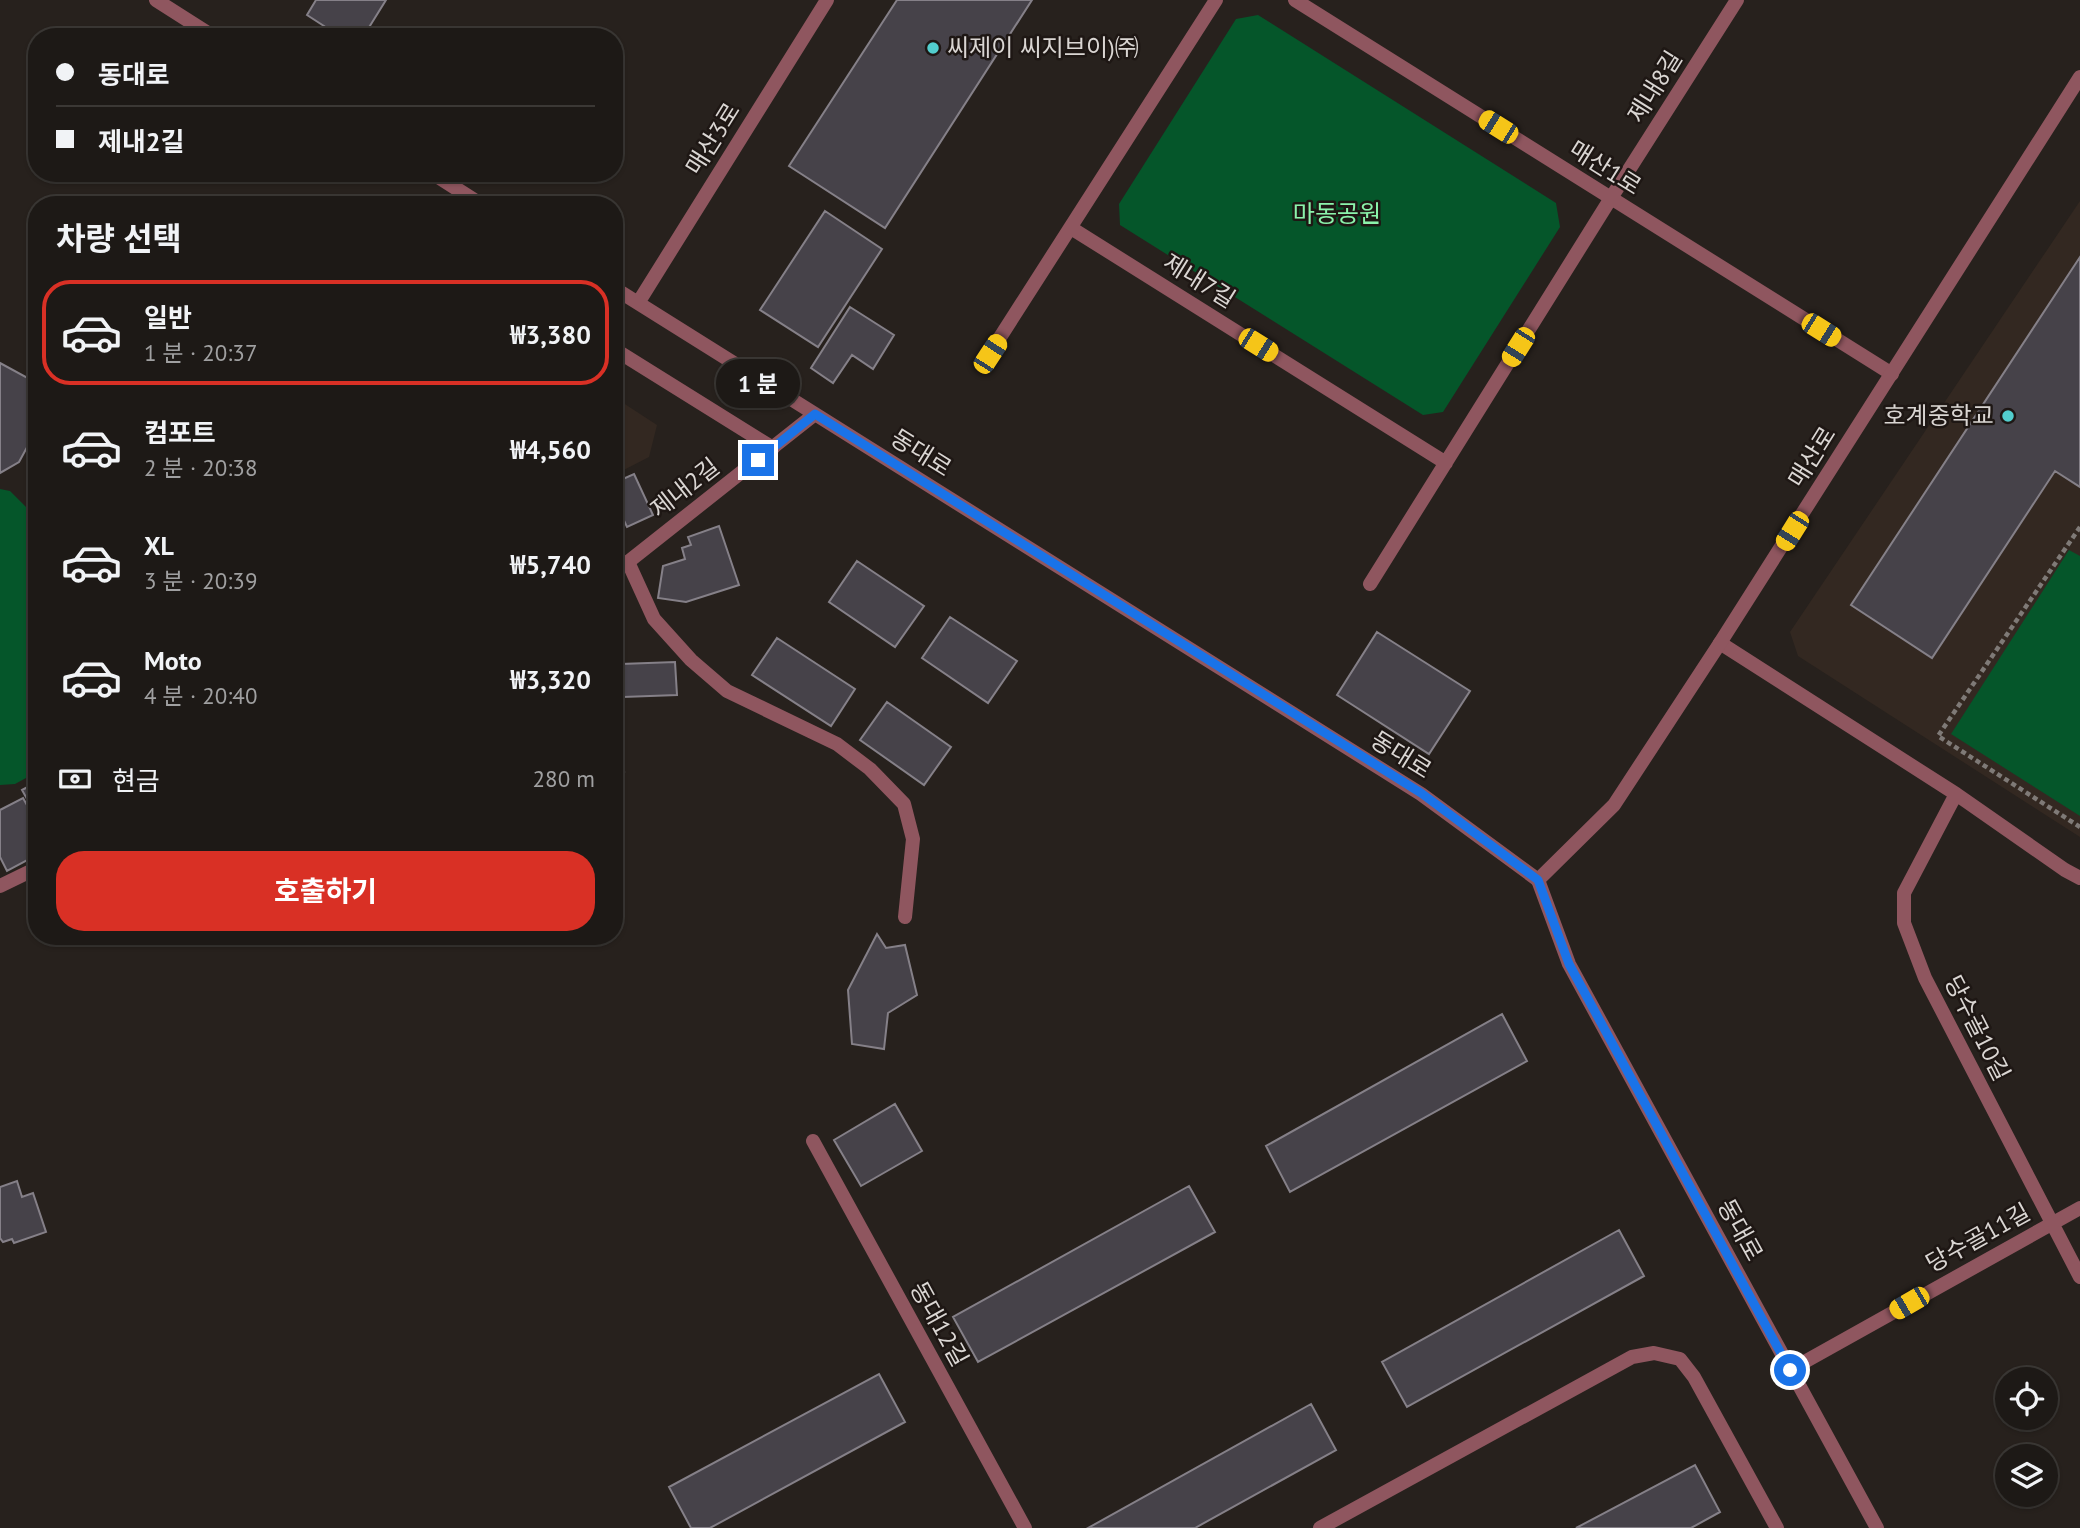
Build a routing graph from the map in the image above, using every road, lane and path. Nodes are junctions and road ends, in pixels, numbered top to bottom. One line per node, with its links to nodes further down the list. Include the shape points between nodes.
1 (156, 0): 6 (street)
2 (827, 0): 13 (street, 매산3로)
3 (1216, 0): 11 (street)
4 (1295, 0): 10 (street, 매산1로)
5 (1737, 0): 10 (street, 제내8길)
6 (200, 28)
7 (2079, 82): 16 (street, 매산로)
8 (446, 182): 9 (street)
9 (468, 196)
10 (1611, 198): 16 (street, 매산1로); 19 (street)
11 (1070, 228): 14 (street); 19 (street, 제내7길)
12 (623, 294): 13 (street, 동대로)
13 (638, 303): 17 (street, 동대로)
14 (990, 354)
15 (623, 355): 18 (street)
16 (1892, 374): 24 (street, 매산로)
17 (815, 414): 18 (street, 제내2길); 29 (street, 동대로, via 1421,793)
18 (773, 448): 21 (street, 제내2길)
19 (1446, 463): 23 (street)
20 (2080, 527): 26 (path, via 1938,736)
21 (628, 562): 22 (street, 제내2길); 31 (street, via 653,619 691,660 727,691 837,744 904,804 913,839)
22 (623, 565)
23 (1370, 584)
24 (1720, 643): 25 (street); 29 (street, 매산로, via 1614,805)
25 (1956, 794): 28 (street); 34 (street, 당수골10길, via 1905,894 1905,923 1925,978)
26 (2080, 827)
27 (28, 872): 30 (street)
28 (2080, 878)
29 (1538, 880): 36 (street, 동대로, via 1569,964)
30 (0, 886)
31 (905, 917)
32 (813, 1141): 37 (street, 동대12길)
33 (2080, 1208): 34 (street, 당수골11길)
34 (2052, 1223): 35 (street, 당수골10길); 36 (street, 당수골11길)
35 (2080, 1277)
36 (1790, 1370): 40 (street, 동대로)
37 (1025, 1528)
38 (1320, 1528): 39 (street, via 1632,1357 1654,1353 1680,1359 1694,1377)
39 (1777, 1528)
40 (1877, 1528)

